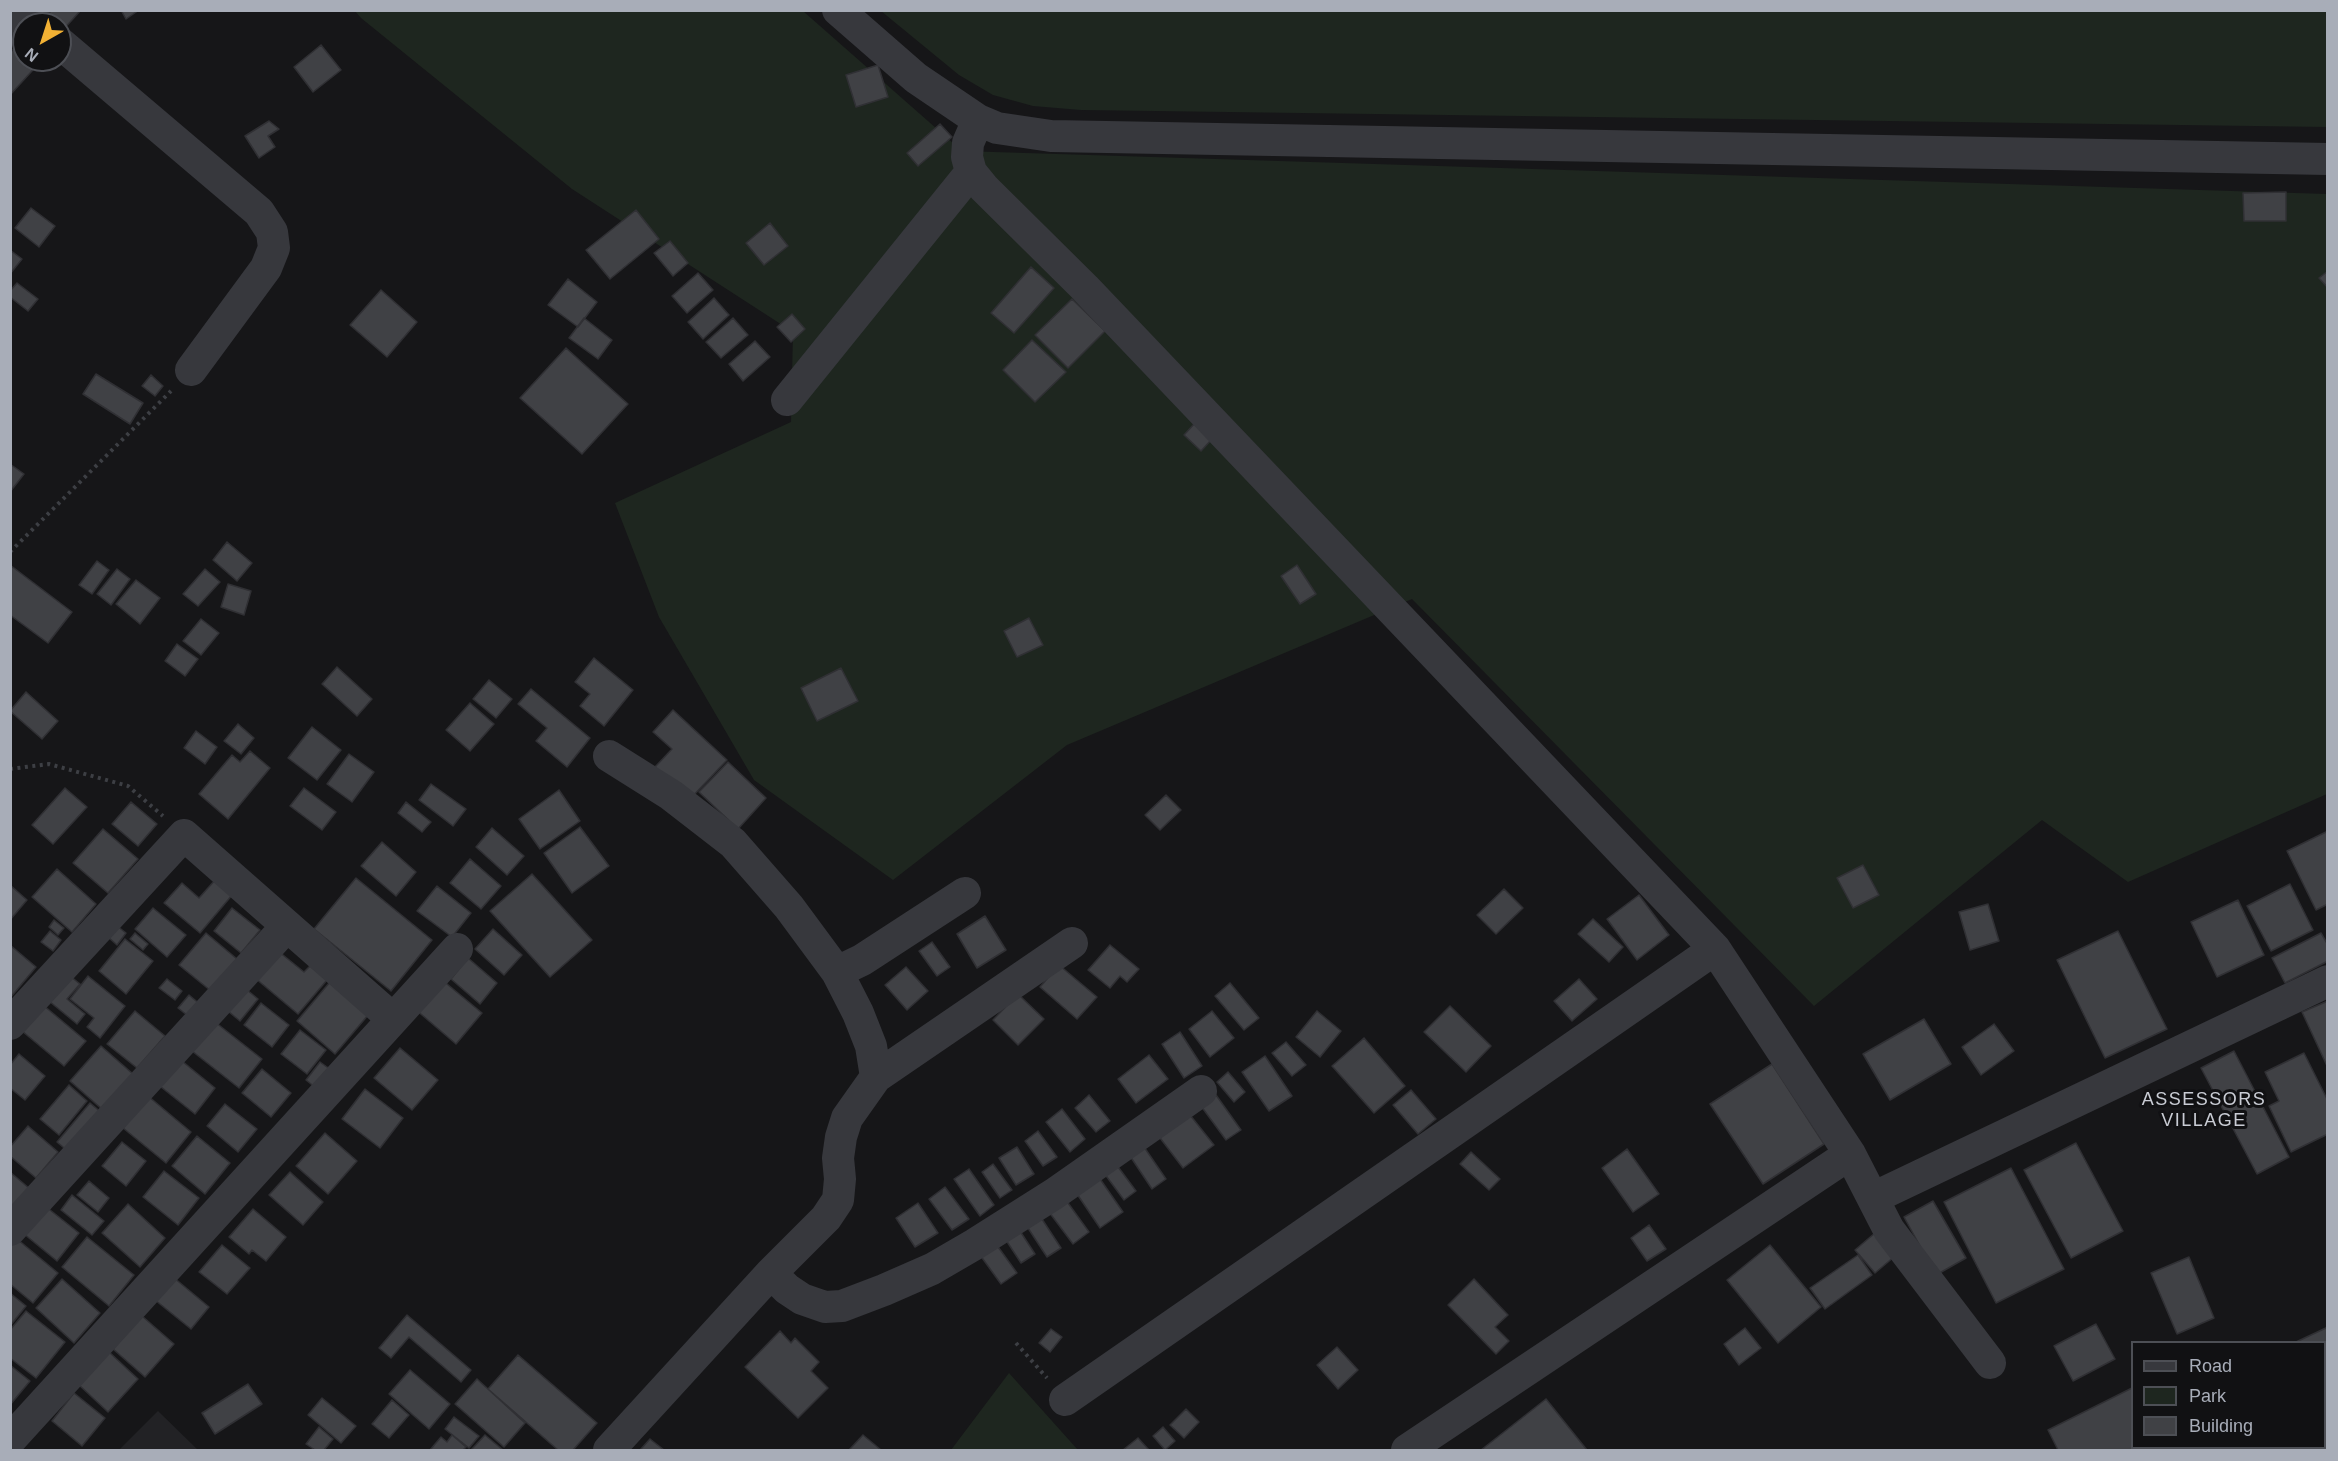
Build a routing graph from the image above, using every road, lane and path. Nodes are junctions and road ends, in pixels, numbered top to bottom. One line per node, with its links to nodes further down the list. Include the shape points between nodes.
1 (838, 10): 3 (street, via 916,78)
2 (72, 53): 6 (street, via 260,212 272,232 273,248 266,268)
3 (978, 120): 4 (street, via 997,128 1051,136); 5 (street, via 968,143)
4 (2328, 159)
5 (971, 172): 7 (street); 16 (street)
6 (191, 370): 8 (path)
7 (787, 400)
8 (10, 552)
9 (609, 756): 17 (street, via 671,795 733,843 789,907)
10 (10, 770): 11 (path, via 49,764 128,786)
11 (184, 835): 13 (street); 20 (street)
12 (965, 893): 17 (street)
13 (285, 927): 19 (street); 25 (street)
14 (1072, 943): 21 (street)
15 (457, 949): 19 (street)
16 (1715, 949): 23 (street); 29 (street)
17 (837, 972): 21 (street, via 871,1046)
18 (2328, 981): 24 (street)
19 (393, 1019): 30 (street)
20 (10, 1024)
21 (876, 1077): 26 (street, via 844,1128 838,1158 838,1200 826,1218)
22 (1200, 1091): 26 (street, via 1054,1194 975,1244 884,1290 842,1306 825,1307 802,1299)
23 (1850, 1154): 24 (street); 32 (street)
24 (1874, 1198): 28 (street, via 1889,1230)
25 (10, 1230)
26 (771, 1273): 31 (street)
27 (1016, 1342): 29 (path)
28 (1990, 1363)
29 (1065, 1400)
30 (10, 1440)
31 (609, 1450)
32 (1407, 1450)

